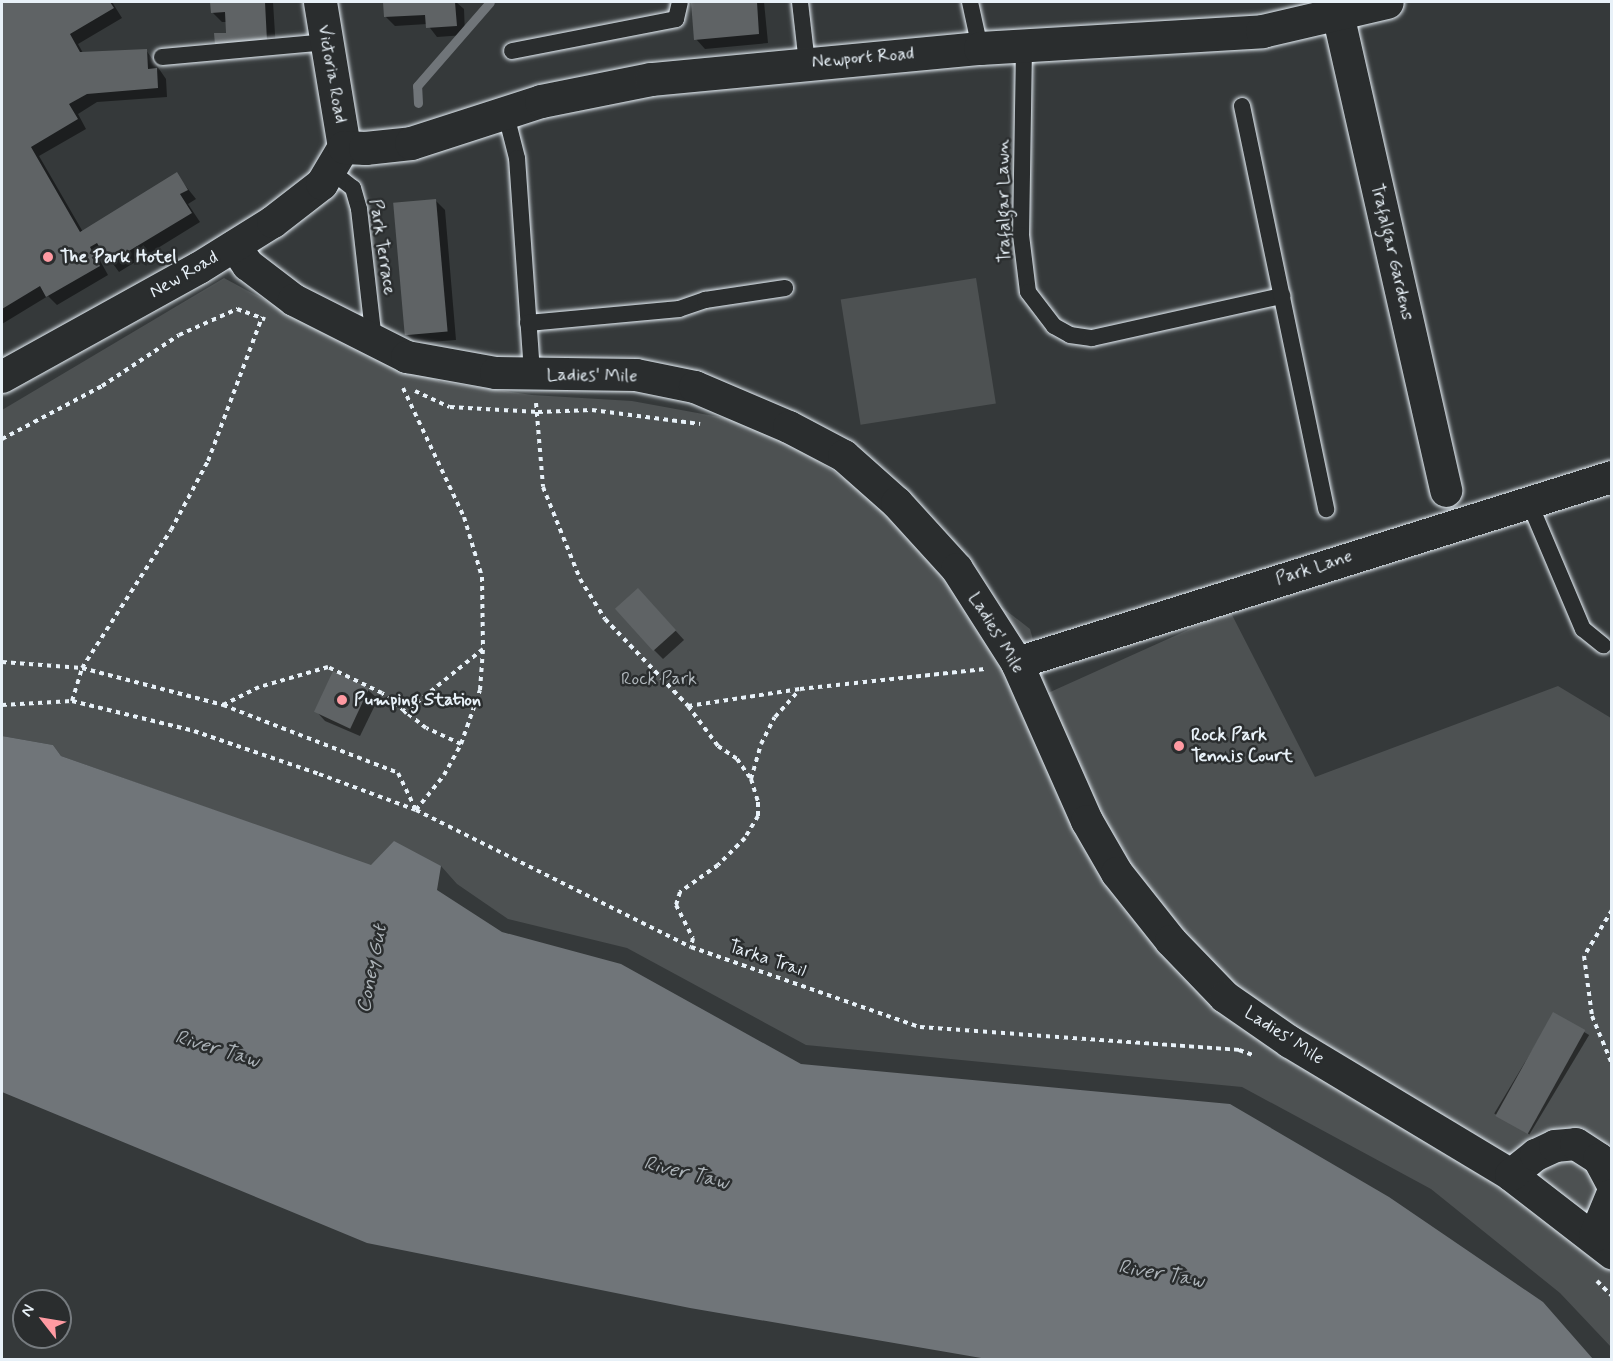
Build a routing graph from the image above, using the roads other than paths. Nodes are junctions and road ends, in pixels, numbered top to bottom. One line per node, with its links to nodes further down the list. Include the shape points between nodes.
1 (320, 2): 7 (street, Victoria Road)
2 (680, 2): 10 (lane, via 676,19)
3 (800, 2): 12 (lane)
4 (970, 2): 9 (lane)
5 (1387, 2): 6 (street, Newport Road)
6 (1338, 14): 8 (street, Newport Road, via 1262,31); 24 (street, Trafalgar Gardens)
7 (327, 42): 11 (lane); 15 (street, Victoria Road)
8 (1024, 47): 9 (street, Newport Road); 18 (lane, Trafalgar Lawn, via 1021,235 1028,292 1054,326 1070,335 1092,338)
9 (980, 48): 12 (street, Newport Road)
10 (512, 51)
11 (162, 57)
12 (807, 63): 14 (street, Newport Road, via 619,84)
13 (1242, 106): 18 (lane)
14 (505, 111): 15 (street, Newport Road, via 411,143); 19 (lane, via 517,158)
15 (338, 159): 16 (street, New Road, via 307,198); 20 (lane, Park Terrace, via 360,209)
16 (235, 246): 20 (street, Ladies' Mile, via 248,265 273,285 324,317); 22 (street, New Road)
17 (785, 288): 19 (lane, via 705,300 680,309)
18 (1282, 296): 26 (lane)
19 (528, 323): 21 (lane)
20 (374, 340): 21 (street, Ladies' Mile, via 407,357 453,367)
21 (532, 375): 28 (street, Ladies' Mile, via 636,375 695,387 789,426 844,456 897,503 957,569)
22 (2, 377)
23 (1611, 477): 25 (street, Park Lane)
24 (1446, 491)
25 (1529, 502): 27 (lane, via 1583,629); 28 (street, Park Lane)
26 (1326, 509)
27 (1603, 645)
28 (1005, 665): 29 (street, Ladies' Mile, via 1117,873 1171,941 1226,997 1290,1042)
29 (1511, 1175): 30 (street, via 1536,1155 1555,1146 1575,1144 1599,1159); 32 (street, Ladies' Mile)
30 (1611, 1183)
31 (1611, 1195): 32 (street)
32 (1603, 1244)

